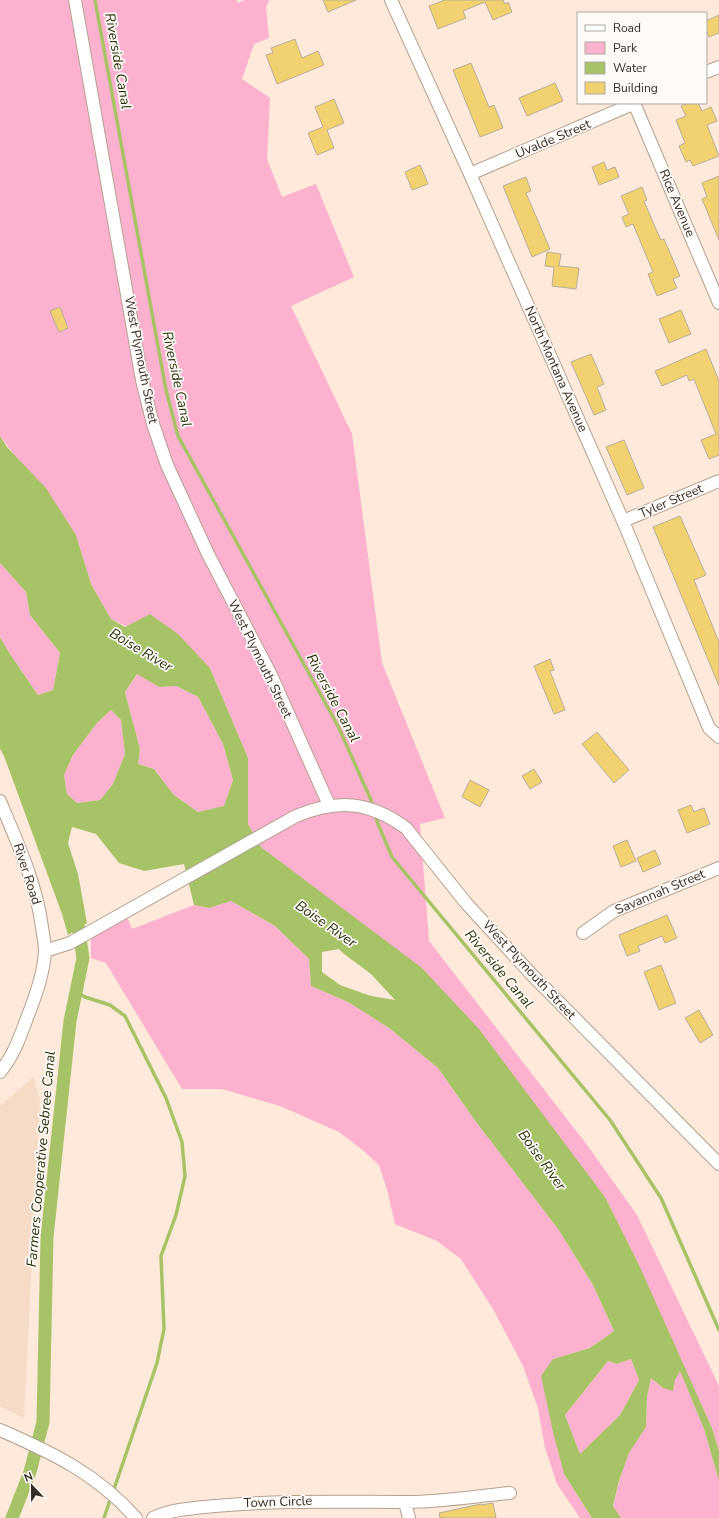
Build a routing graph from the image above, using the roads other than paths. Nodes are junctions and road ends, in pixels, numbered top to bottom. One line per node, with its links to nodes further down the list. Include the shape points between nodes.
1 (75, 0): 13 (street, West Plymouth Street, via 142,380 153,424 173,479 208,554 271,675)
2 (391, 0): 7 (street, North Montana Avenue)
3 (719, 67): 4 (street)
4 (707, 72)
5 (633, 104): 7 (street, Uvalde Street)
6 (635, 104): 8 (street, Rice Avenue)
7 (470, 174): 10 (street, North Montana Avenue)
8 (719, 303)
9 (719, 481): 10 (street, Tyler Street)
10 (623, 521): 11 (street, North Montana Avenue, via 709,728)
11 (719, 737)
12 (0, 801): 16 (street, River Road, via 35,890)
13 (329, 805): 16 (street, West Plymouth Street, via 296,816 70,943); 18 (street, West Plymouth Street, via 349,804 368,808 394,819 406,828 466,902 533,976)
14 (719, 868): 15 (street, Savannah Street, via 614,910)
15 (583, 933)
16 (45, 950): 17 (street, River Road, via 33,1004 18,1042)
17 (0, 1072)
18 (719, 1164)
19 (0, 1430): 22 (street, via 81,1470 117,1497)
20 (510, 1493): 21 (street, Town Circle)
21 (405, 1502): 23 (street, Town Circle, via 251,1502 186,1509 160,1514); 24 (street)
22 (136, 1518)
23 (153, 1518)
24 (409, 1518)

